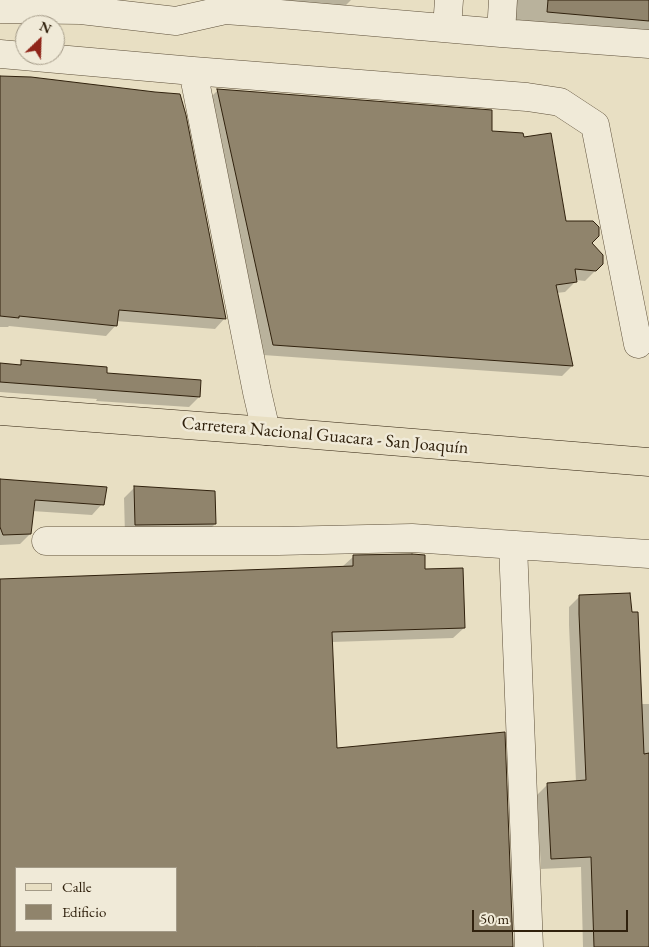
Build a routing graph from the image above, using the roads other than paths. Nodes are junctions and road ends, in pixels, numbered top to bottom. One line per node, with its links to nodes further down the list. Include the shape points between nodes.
1 (449, 0): 5 (lane)
2 (503, 0): 6 (lane)
3 (0, 9): 4 (lane)
4 (174, 11): 5 (lane, via 225,10)
5 (447, 28): 6 (lane)
6 (501, 33): 7 (lane)
7 (649, 44)
8 (0, 54): 9 (lane)
9 (193, 72): 10 (lane, via 560,102 595,125); 12 (lane)
10 (638, 344)
11 (0, 412): 12 (main road, Carretera Nacional Guacara - San Joaquín)
12 (266, 431): 13 (main road, Carretera Nacional Guacara - San Joaquín)
13 (649, 462)
14 (46, 540): 15 (lane, via 278,542 412,538)
15 (513, 545): 16 (lane); 17 (lane)
16 (649, 554)
17 (529, 947)

